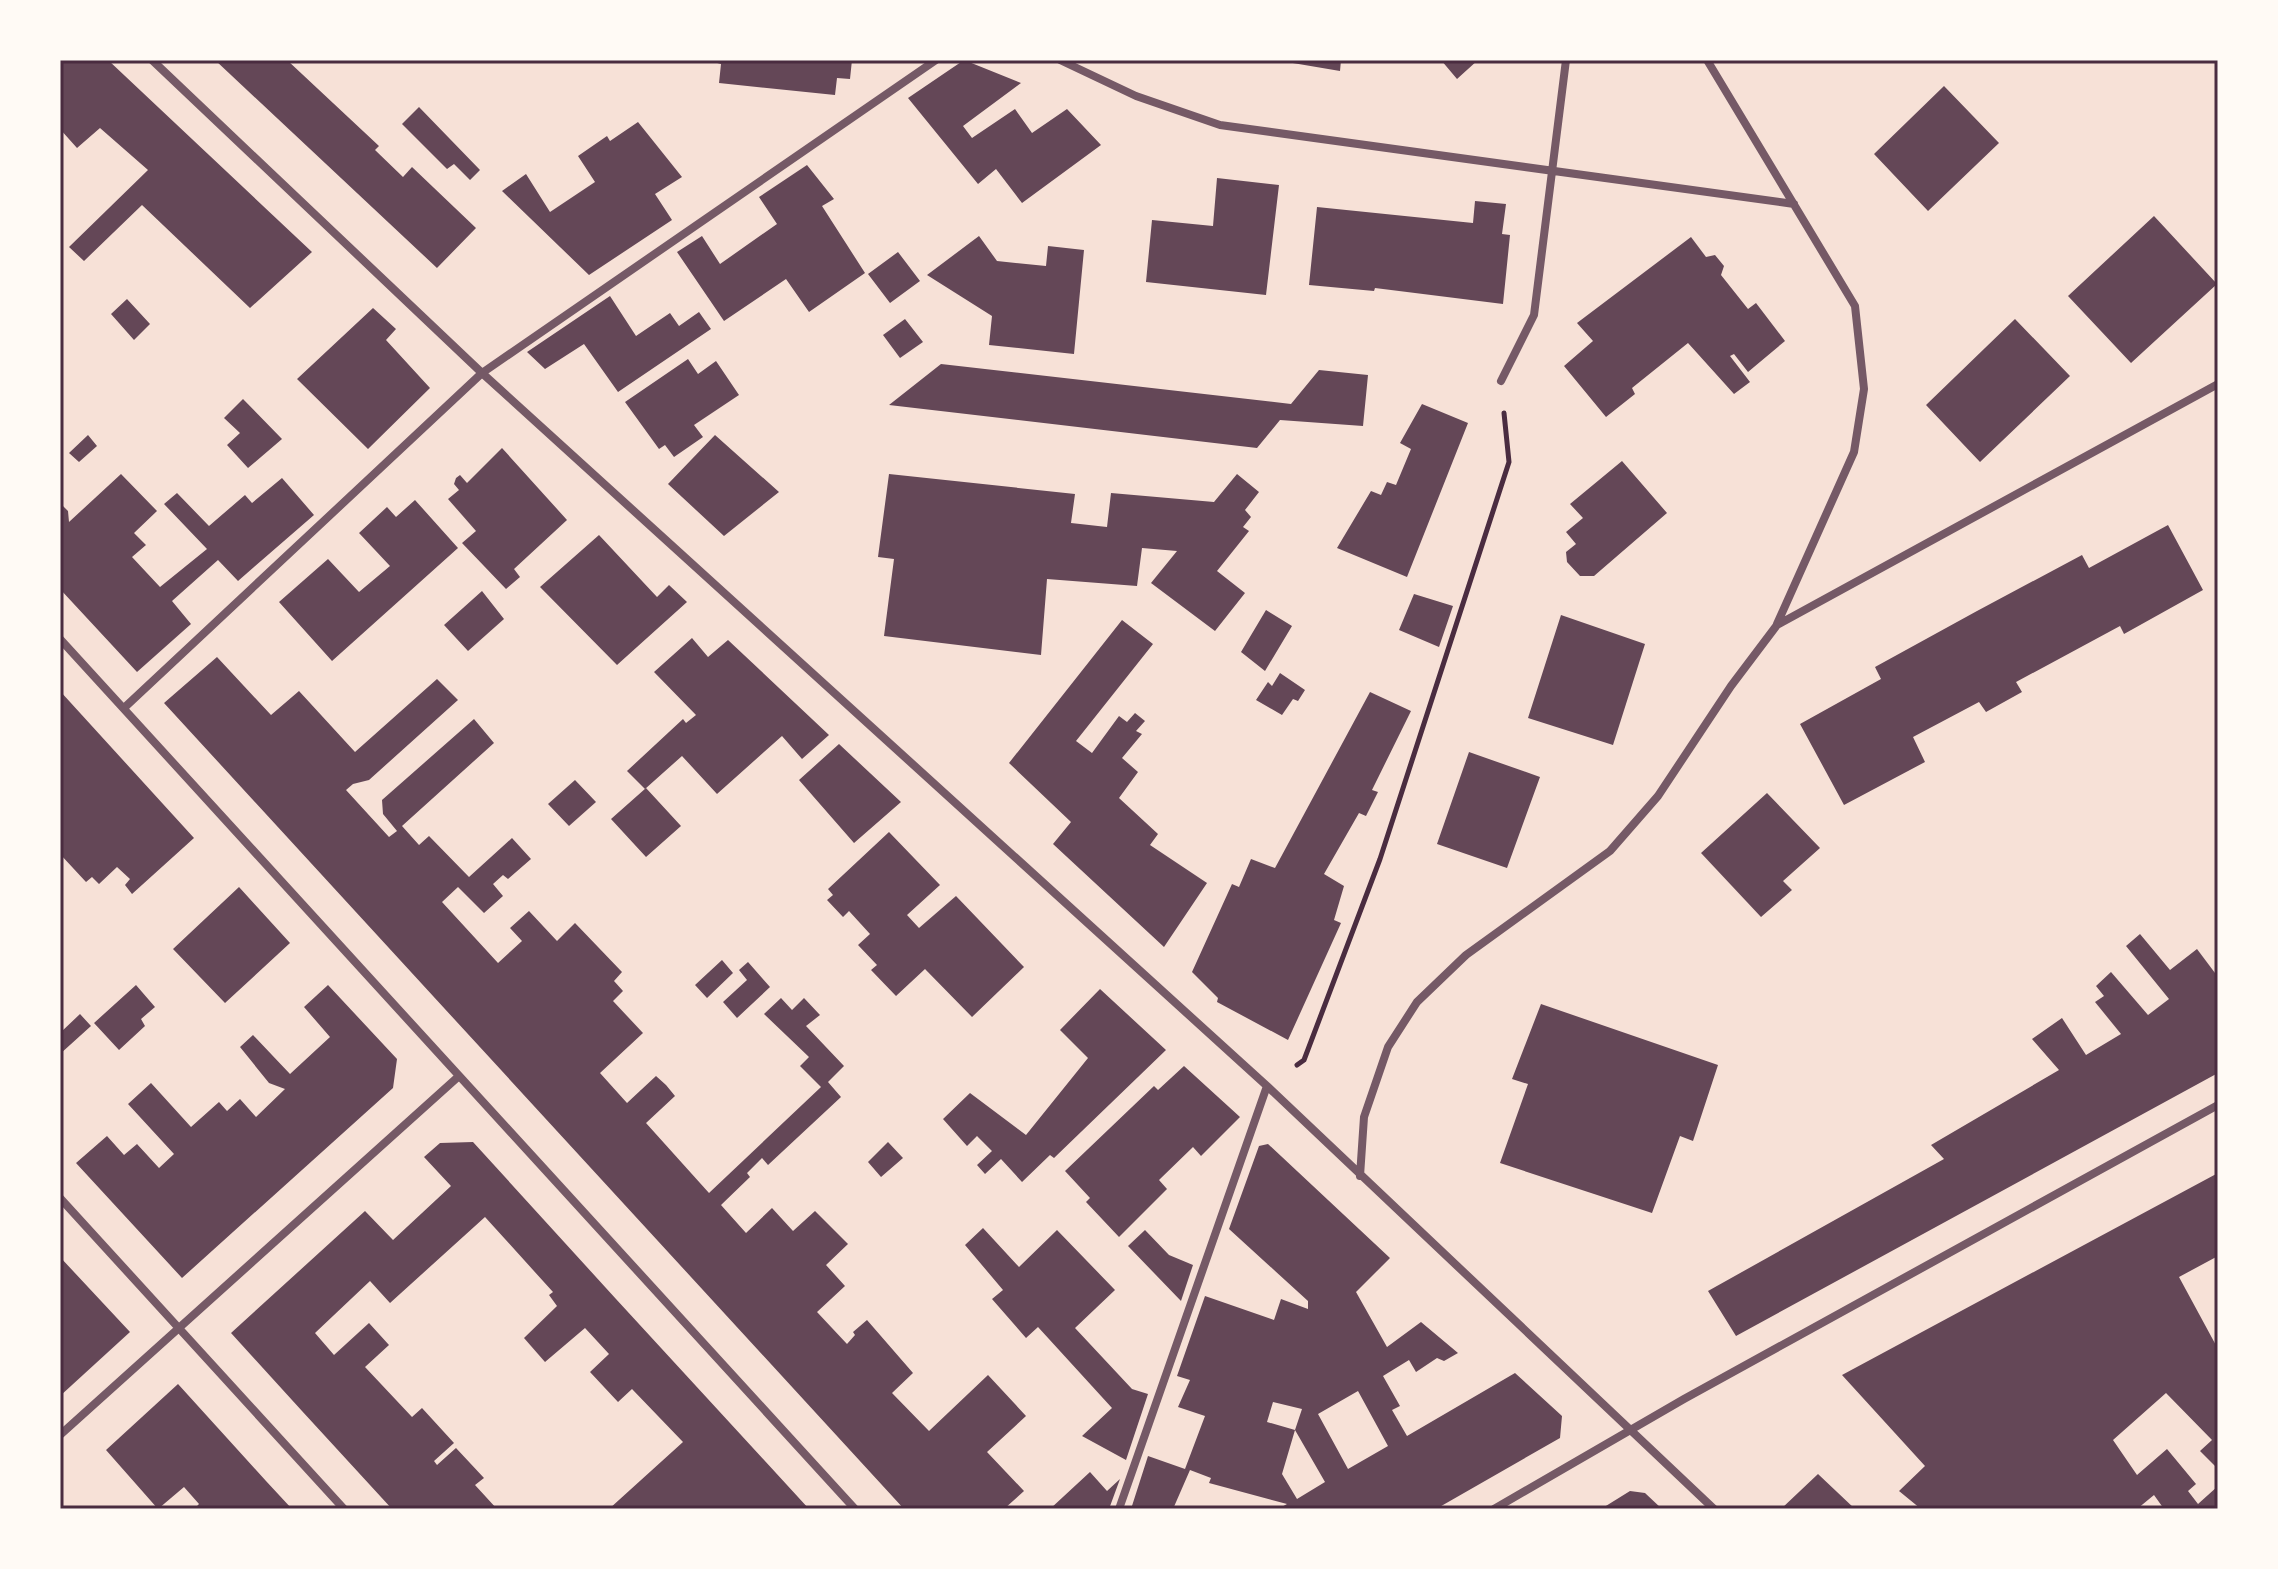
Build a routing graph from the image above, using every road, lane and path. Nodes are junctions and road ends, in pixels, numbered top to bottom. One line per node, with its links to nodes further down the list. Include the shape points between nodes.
1 (152, 60): 8 (street)
2 (936, 60): 8 (street)
3 (1060, 60): 6 (street, via 1136,96 1220,125)
4 (1566, 60): 6 (street)
5 (1707, 60): 7 (street)
6 (1554, 170): 7 (street); 9 (street, via 1534,315)
7 (1794, 204): 11 (street, via 1855,306 1864,389 1854,452)
8 (482, 373): 13 (street); 15 (street)
9 (1501, 381): 15 (path, via 1509,462 1380,859 1304,1060)
10 (2218, 384): 11 (street)
11 (1777, 625): 17 (street, via 1658,796 1610,851 1466,955 1417,1002 1388,1047 1364,1117)
12 (60, 639): 13 (street)
13 (124, 708): 14 (street)
14 (459, 1076): 19 (street); 23 (street)
15 (1267, 1086): 17 (street); 24 (street)
16 (2218, 1105): 20 (street)
17 (1360, 1176): 20 (street)
18 (60, 1198): 19 (street)
19 (179, 1328): 21 (street); 22 (street)
20 (1628, 1431): 25 (street); 26 (street)
21 (60, 1435)
22 (344, 1509)
23 (855, 1509)
24 (1119, 1509)
25 (1494, 1509)
26 (1714, 1509)

